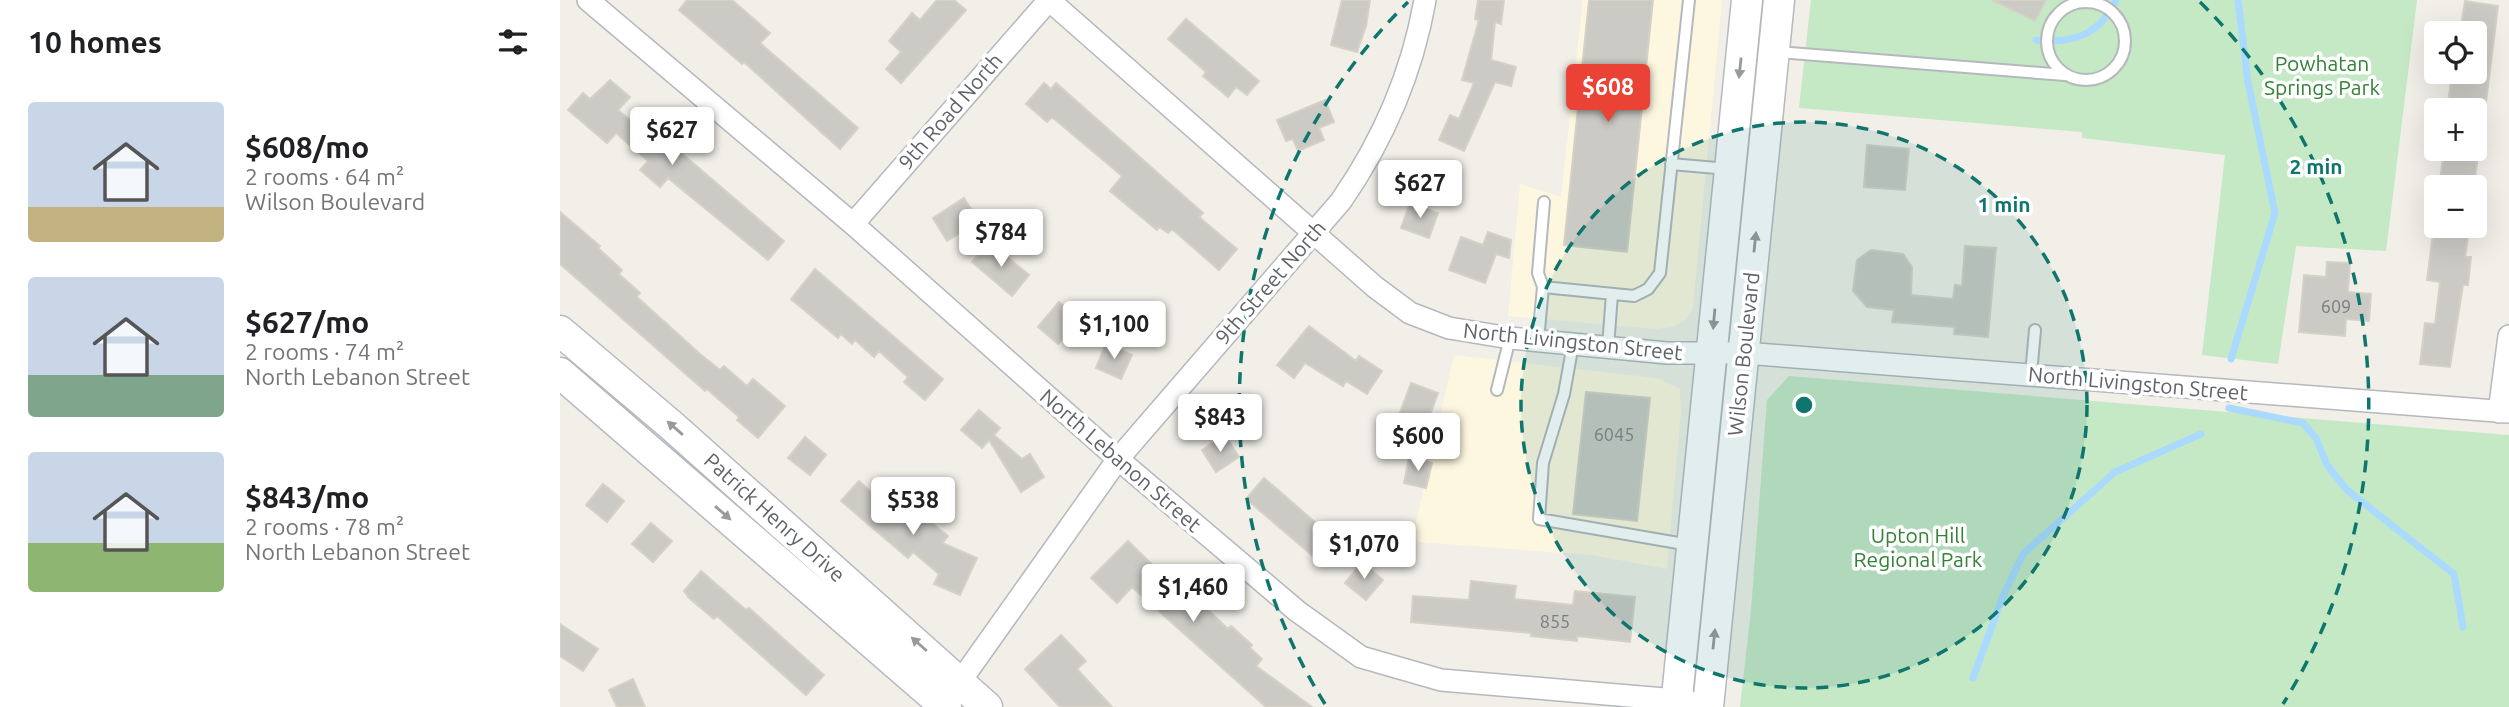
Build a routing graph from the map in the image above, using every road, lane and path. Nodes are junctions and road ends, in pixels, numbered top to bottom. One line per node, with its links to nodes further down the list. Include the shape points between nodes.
1 (588, 0): 12 (street, North Lebanon Street)
2 (1049, 0): 12 (street, 9th Road North); 13 (street, North Livingston Street)
3 (1425, 0): 13 (street, 9th Street North, via 1413,58 1389,122 1341,201)
4 (1689, 0): 9 (lane)
5 (1747, 0): 10 (main road, Wilson Boulevard, one-way to 10)
6 (1779, 0): 7 (main road, Wilson Boulevard)
7 (1774, 52): 8 (lane); 24 (main road, Wilson Boulevard, one-way to 7)
8 (2065, 75): 8 (lane, via 2088,81 2119,64 2126,40 2123,27 2106,6 2079,2 2056,15 2046,41 2055,66)
9 (1671, 164): 10 (lane); 15 (lane, via 1660,273 1648,289 1634,296)
10 (1729, 169): 23 (main road, Wilson Boulevard, one-way to 23)
11 (1544, 202): 14 (lane, via 1538,272)
12 (853, 224): 29 (street, North Lebanon Street)
13 (1311, 234): 19 (street, North Livingston Street, via 1410,313 1449,328); 29 (street, 9th Street North)
14 (1543, 287): 15 (lane); 20 (lane)
15 (1612, 295): 22 (lane)
16 (2035, 330): 26 (lane)
17 (560, 331): 31 (main road, Patrick Henry Drive, one-way to 17)
18 (2509, 336): 28 (street)
19 (1510, 338): 20 (street, North Livingston Street); 27 (lane)
20 (1538, 340): 21 (street, North Livingston Street)
21 (1573, 344): 22 (street, North Livingston Street); 30 (lane, via 1543,463 1539,519)
22 (1608, 348): 23 (street, North Livingston Street)
23 (1711, 352): 24 (street, North Livingston Street); 30 (main road, Wilson Boulevard)
24 (1744, 353): 26 (street, North Livingston Street); 33 (main road, Wilson Boulevard, one-way to 24)
25 (560, 373): 31 (main road, Patrick Henry Drive, one-way to 31)
26 (2031, 374): 28 (street, North Livingston Street)
27 (1497, 390)
28 (2504, 412)
29 (1118, 460): 31 (street, 9th Street North); 32 (street, North Lebanon Street, via 1297,611 1362,657 1441,680)
30 (1692, 545): 32 (main road, Wilson Boulevard)
31 (947, 700): 34 (main road, Patrick Henry Drive)
32 (1676, 704): 33 (street, North Lebanon Street)
33 (1708, 705)
34 (987, 707)

